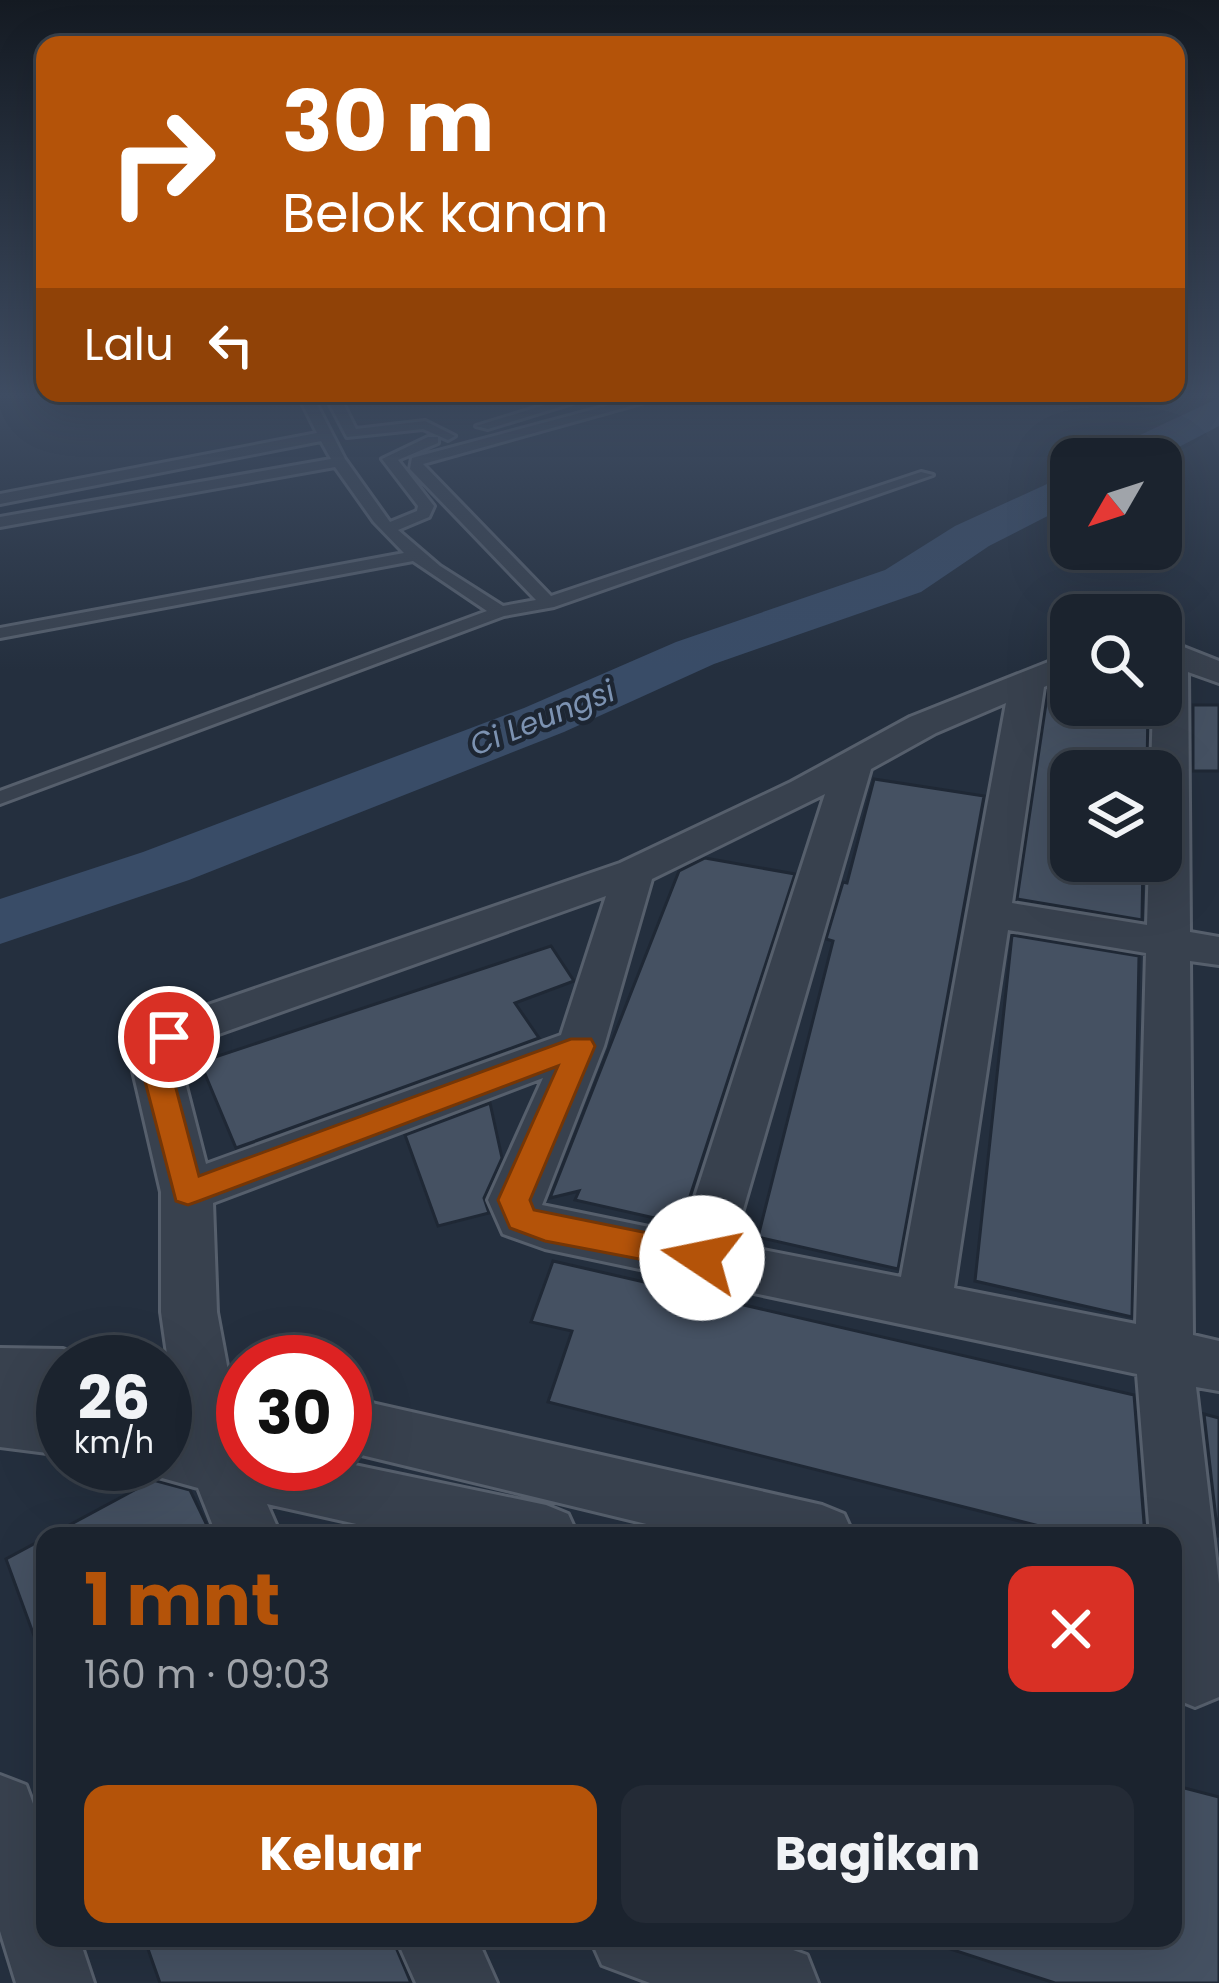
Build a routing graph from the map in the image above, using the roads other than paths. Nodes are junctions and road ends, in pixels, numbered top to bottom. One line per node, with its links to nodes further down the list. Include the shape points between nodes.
1 (69, 486): 7 (lane)
2 (205, 486): 8 (lane)
3 (356, 486): 9 (lane)
4 (410, 486): 9 (lane, via 424,514)
5 (434, 486): 11 (lane)
6 (895, 486): 11 (lane)
7 (0, 499)
8 (0, 522)
9 (388, 528): 10 (lane)
10 (415, 556): 12 (lane); 13 (lane)
11 (548, 603): 12 (lane)
12 (500, 612): 20 (lane)
13 (0, 633)
14 (1182, 658): 15 (street)
15 (1219, 673)
16 (1050, 674): 17 (street)
17 (1028, 685): 19 (street, via 923,725); 22 (street)
18 (1167, 726): 23 (street)
19 (853, 765): 21 (street); 27 (street)
20 (0, 798)
21 (634, 872): 25 (street); 26 (street, via 169,1037 154,1058)
22 (989, 914): 23 (street); 28 (street)
23 (1168, 945): 24 (street); 29 (street)
24 (1219, 952)
25 (581, 1046): 26 (street); 27 (street, via 514,1200 522,1219)
26 (188, 1192): 32 (street, via 189,1312)
27 (702, 1258): 28 (street)
28 (924, 1304): 29 (street)
29 (1191, 1359): 40 (street)
30 (0, 1374): 31 (street)
31 (36, 1375)
32 (203, 1392): 36 (street)
33 (0, 1420): 34 (street)
34 (36, 1425)
35 (372, 1430): 39 (street)
36 (193, 1461): 37 (street); 38 (street)
37 (242, 1527)
38 (504, 1527)
39 (784, 1527)
40 (1178, 1527)
41 (1182, 1560): 42 (street)
42 (1195, 1649)
43 (0, 1811): 44 (street)
44 (11, 1895): 45 (street)
45 (36, 1945)
46 (37, 1947): 49 (street)
47 (440, 1947): 50 (street)
48 (659, 1947): 51 (street)
49 (55, 1983)
50 (458, 1983)
51 (779, 1983)

